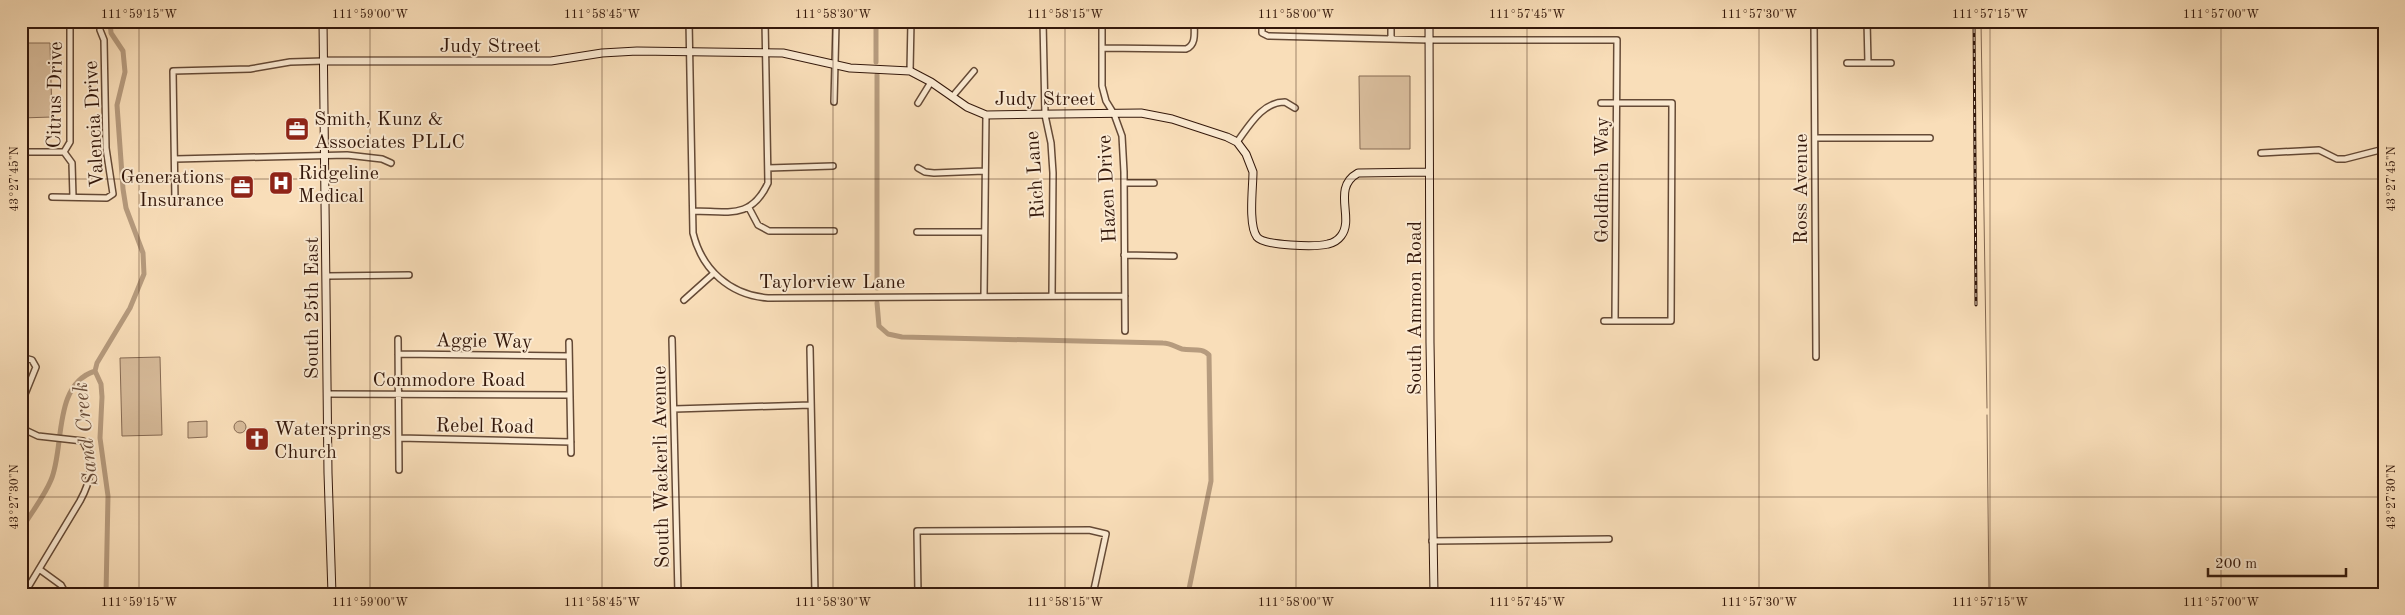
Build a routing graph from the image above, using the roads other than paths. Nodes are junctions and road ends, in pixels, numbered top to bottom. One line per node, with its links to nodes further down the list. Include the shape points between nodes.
1 (70, 21): 43 (street, Citrus Drive, via 70,142)
2 (100, 21): 56 (street, Valencia Drive, via 104,40 106,148 113,194 107,198)
3 (323, 21): 21 (street, South 25th East)
4 (689, 21): 19 (street, Taylorview Lane)
5 (766, 21): 20 (street)
6 (911, 21): 26 (street)
7 (1043, 21): 37 (street, Rich Lane)
8 (1102, 21): 18 (street, Hazen Drive)
9 (1194, 21): 18 (street, via 1191,47)
10 (1262, 21): 16 (street, via 1263,34 1268,36)
11 (1391, 21): 16 (street)
12 (1429, 21): 17 (street, South Ammon Road)
13 (1814, 21): 38 (street, Ross Avenue)
14 (1867, 21): 23 (street)
15 (836, 24): 25 (street)
16 (1391, 39): 17 (street)
17 (1429, 40): 33 (street, Goldfinch Way, via 1617,40); 52 (street, South Ammon Road)
18 (1102, 48): 36 (street, Hazen Drive, via 1102,86)
19 (689, 51): 20 (street, Judy Street); 21 (street, Judy Street, via 622,51 551,62); 59 (street, Taylorview Lane)
20 (766, 53): 25 (street, Judy Street, via 805,56); 49 (street)
21 (324, 61): 45 (street, South 25th East); 46 (street, via 290,62 250,69 173,71)
22 (1848, 63): 23 (street)
23 (1868, 63): 24 (street)
24 (1891, 63)
25 (836, 64): 26 (street, Judy Street, via 850,68); 30 (street)
26 (910, 71): 28 (street, Judy Street)
27 (974, 71): 29 (street)
28 (931, 82): 29 (street, Judy Street); 31 (street)
29 (952, 96): 35 (street, Judy Street, via 967,108)
30 (834, 102)
31 (918, 103)
32 (1602, 103): 33 (street)
33 (1616, 103): 73 (street, Goldfinch Way); 73 (street, via 1672,103 1672,321)
34 (1295, 108): 40 (street, via 1285,102 1270,106 1255,118)
35 (986, 114): 37 (street, Judy Street); 51 (street)
36 (1114, 114): 37 (street, Judy Street); 40 (street, Judy Street, via 1141,113 1172,119); 53 (street, Hazen Drive, via 1122,136)
37 (1044, 115): 69 (street, Rich Lane, via 1054,174)
38 (1815, 138): 39 (street); 81 (street, Ross Avenue)
39 (1930, 138)
40 (1237, 142): 52 (street, via 1253,172 1253,229 1258,238 1268,243 1324,245 1336,240 1344,229 1346,185 1358,173)
41 (2384, 149): 44 (street, via 2344,159 2319,150)
42 (21, 152): 43 (street)
43 (64, 152): 56 (street, Citrus Drive, via 72,163)
44 (2261, 153)
45 (326, 156): 46 (street); 47 (street, via 363,156); 67 (street, South 25th East)
46 (175, 158): 57 (street)
47 (391, 163)
48 (833, 166): 49 (street)
49 (768, 168): 58 (street, via 768,183)
50 (918, 168): 51 (street, via 925,172)
51 (984, 171): 62 (street)
52 (1429, 172): 95 (street, South Ammon Road)
53 (1124, 183): 54 (street); 63 (street, Hazen Drive)
54 (1154, 183)
55 (52, 197): 56 (street, Valencia Drive)
56 (72, 197)
57 (175, 201)
58 (750, 208): 59 (street); 60 (street, via 758,225 769,231)
59 (693, 211): 65 (street, Taylorview Lane, via 695,242)
60 (834, 230)
61 (917, 232): 62 (street)
62 (984, 232): 68 (street)
63 (1124, 255): 64 (street); 70 (street, Hazen Drive)
64 (1174, 256)
65 (713, 274): 68 (street, Taylorview Lane, via 732,289 768,298); 71 (street)
66 (409, 275): 67 (street)
67 (328, 276): 83 (street, South 25th East)
68 (984, 296): 69 (street, Taylorview Lane)
69 (1052, 296): 70 (street, Taylorview Lane)
70 (1125, 296): 74 (street, Hazen Drive)
71 (684, 300)
72 (1604, 321): 73 (street)
73 (1615, 321)
74 (1125, 331)
75 (672, 339): 88 (street, South Wackerli Avenue)
76 (398, 340): 79 (street)
77 (569, 342): 80 (street)
78 (810, 348): 87 (street)
79 (398, 354): 80 (street, Aggie Way); 84 (street)
80 (569, 356): 85 (street)
81 (1816, 357)
82 (21, 358): 86 (street, via 35,363 35,372)
83 (328, 394): 84 (street, Commodore Road); 99 (street, South 25th East)
84 (398, 394): 85 (street, Commodore Road); 90 (street)
85 (570, 395): 91 (street)
86 (21, 404)
87 (811, 405): 88 (street); 101 (street)
88 (674, 409): 100 (street, South Wackerli Avenue)
89 (21, 428): 96 (street, via 38,436 83,441 91,473 84,494)
90 (399, 438): 91 (street, Rebel Road); 93 (street)
91 (571, 442): 92 (street)
92 (571, 453)
93 (399, 470)
94 (1609, 539): 95 (street)
95 (1432, 540): 104 (street, South Ammon Road)
96 (39, 569): 97 (street); 98 (street, via 61,585)
97 (24, 594)
98 (66, 594)
99 (332, 594)
100 (678, 594)
101 (815, 594)
102 (918, 594): 103 (street, via 917,531 1060,530 1089,530 1106,534)
103 (1093, 594)
104 (1434, 594)

